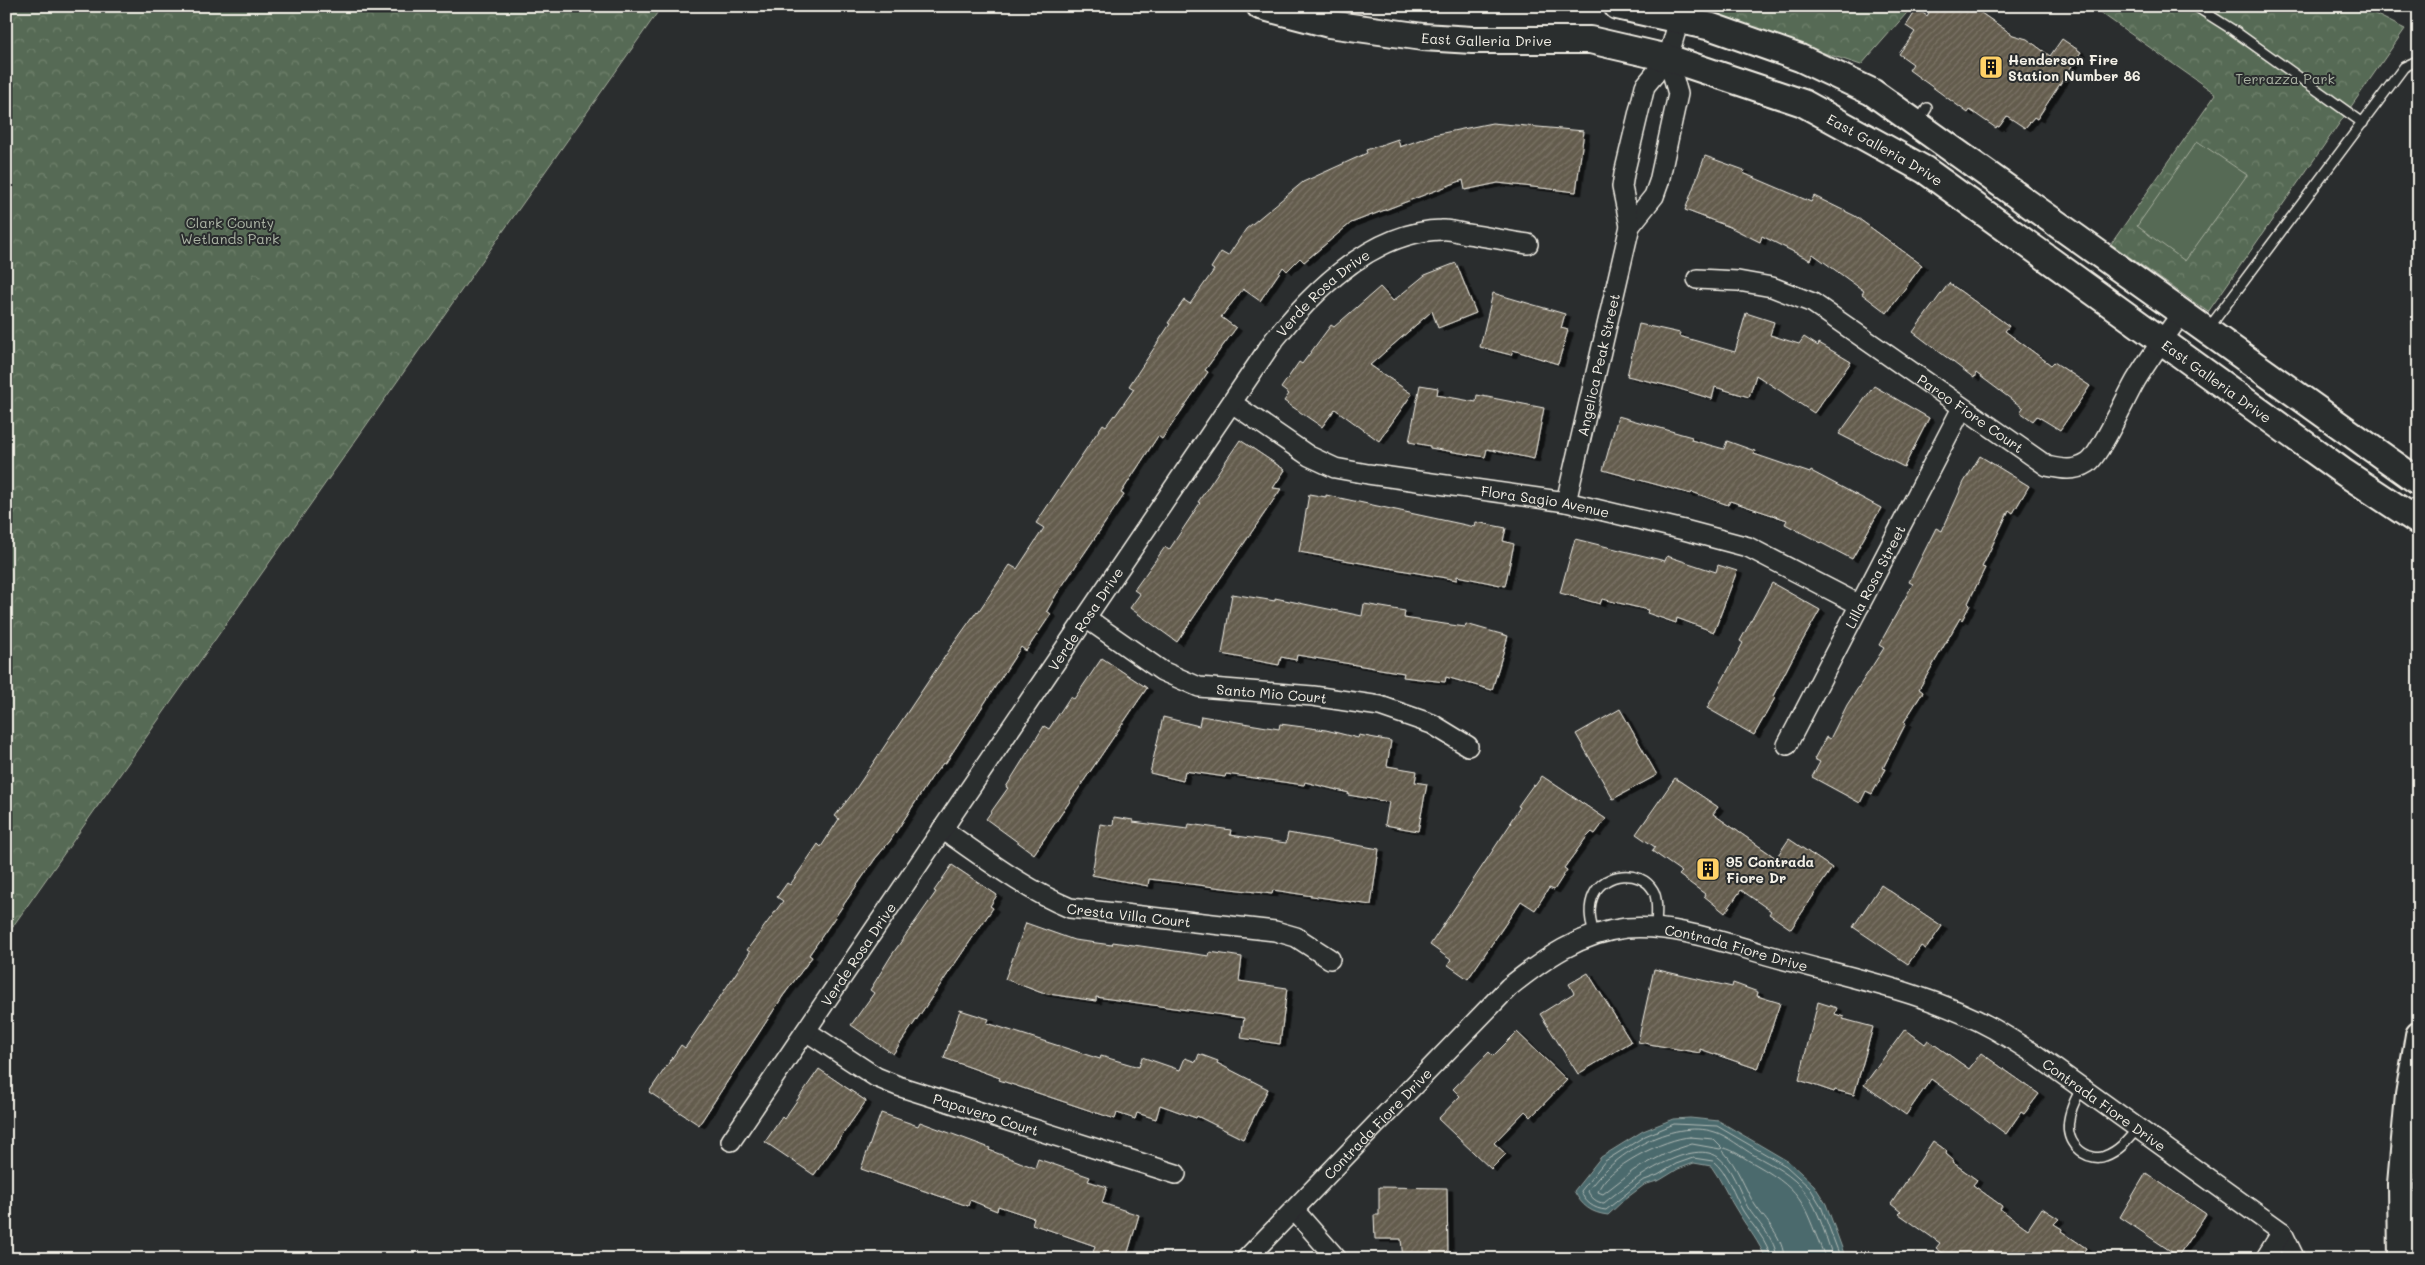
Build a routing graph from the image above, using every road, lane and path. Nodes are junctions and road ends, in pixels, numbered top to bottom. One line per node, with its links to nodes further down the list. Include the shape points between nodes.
1 (1260, 6): 5 (main road, East Galleria Drive, via 1329,24 1423,37 1590,40)
2 (1617, 6): 4 (main road)
3 (2195, 6): 8 (lane)
4 (1680, 17): 5 (street, Angelica Peak Street); 7 (main road, via 1800,58)
5 (1668, 58): 9 (main road, East Galleria Drive, via 1802,103); 10 (street, Angelica Peak Street, via 1645,86 1624,174 1622,187); 10 (street, Angelica Peak Street, via 1678,94 1661,172 1654,196)
6 (2419, 60): 8 (lane, via 2404,67)
7 (1922, 116): 9 (main road); 11 (main road)
8 (2363, 123): 16 (lane)
9 (1895, 153): 13 (main road, East Galleria Drive, via 1925,170)
10 (1630, 226): 24 (street, Angelica Peak Street)
11 (2080, 242): 13 (main road); 15 (main road)
12 (1528, 244): 20 (street, Verde Rosa Drive, via 1442,230 1404,237 1366,255 1331,279 1301,306)
13 (2061, 268): 17 (main road, East Galleria Drive)
14 (1697, 279): 22 (street, Parco Fiore Court, via 1772,287 1813,303)
15 (2182, 313): 16 (main road); 17 (street, Parco Fiore Court)
16 (2206, 331): 18 (main road); 19 (main road)
17 (2162, 341): 18 (main road, East Galleria Drive); 22 (street, Parco Fiore Court, via 2136,380 2101,448 2090,462 2077,468 2065,470 2047,466)
18 (2186, 358): 21 (main road, East Galleria Drive)
19 (2271, 377): 21 (main road); 23 (main road)
20 (1232, 403): 24 (street, Flora Sagio Avenue, via 1309,456 1335,468); 27 (street, Verde Rosa Drive)
21 (2251, 405): 25 (main road, East Galleria Drive)
22 (1962, 408): 26 (street, Lilla Rosa Street)
23 (2419, 482)
24 (1566, 502): 26 (street, Flora Sagio Avenue, via 1748,548)
25 (2419, 522)
26 (1860, 605): 28 (street, Lilla Rosa Street)
27 (1086, 618): 29 (street, Santo Mio Court, via 1162,671 1199,687 1313,696 1380,706 1432,724); 30 (street, Verde Rosa Drive)
28 (1787, 745)
29 (1468, 746)
30 (942, 829): 33 (street, Cresta Villa Court, via 1042,896 1070,908 1275,931 1296,937); 34 (street, Verde Rosa Drive)
31 (1656, 929): 32 (street, Contrada Fiore Drive, via 1626,928); 32 (lane, via 1653,890 1644,881 1622,874 1610,878 1594,893 1590,915); 36 (street, Contrada Fiore Drive, via 1700,936 1925,999 1994,1028)
32 (1594, 936): 40 (street, Contrada Fiore Drive, via 1574,942 1547,957 1509,986)
33 (1330, 959)
34 (806, 1032): 38 (street, Verde Rosa Drive); 39 (street, Papavero Court, via 876,1077 898,1086)
35 (2419, 1035): 46 (main road, via 2409,1095 2401,1184)
36 (2081, 1089): 37 (street, Contrada Fiore Drive); 37 (lane, via 2072,1105 2068,1133 2073,1145 2085,1155 2104,1157 2125,1144)
37 (2137, 1129): 41 (street, Contrada Fiore Drive)
38 (731, 1141)
39 (1176, 1174)
40 (1294, 1210): 42 (street, Contrada Fiore Drive); 43 (street)
41 (2282, 1232): 44 (street); 45 (street, Contrada Fiore Drive)
42 (1246, 1259)
43 (1337, 1259)
44 (2265, 1259)
45 (2295, 1259)
46 (2402, 1259)

